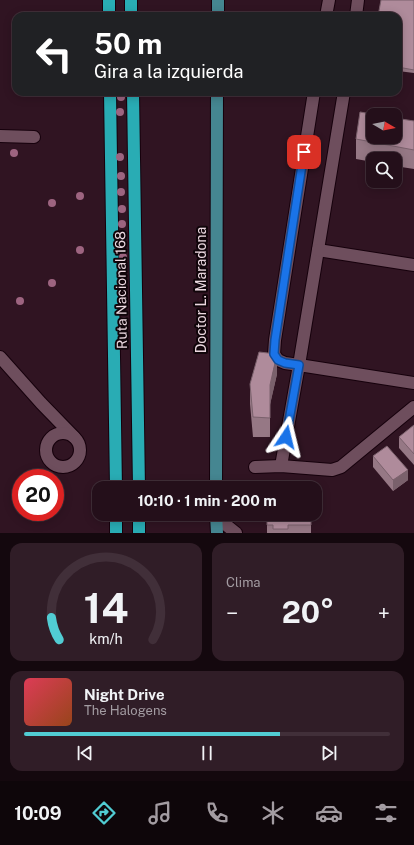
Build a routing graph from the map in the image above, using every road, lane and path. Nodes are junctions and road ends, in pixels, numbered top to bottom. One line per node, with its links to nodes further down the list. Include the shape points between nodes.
1 (109, 0): 6 (highway)
2 (131, 0): 7 (highway)
3 (218, 0): 8 (main road)
4 (329, 0): 9 (street)
5 (358, 0): 10 (street)
6 (109, 12)
7 (131, 12)
8 (218, 12)
9 (327, 12)
10 (356, 12)
11 (110, 96): 29 (highway, Ruta Nacional 168)
12 (133, 96): 30 (highway, Ruta Nacional 168)
13 (217, 96): 31 (main road, Doctor L. Maradona)
14 (313, 96): 21 (street, via 274,354 278,360)
15 (343, 96): 18 (street)
16 (0, 136): 17 (street)
17 (34, 137)
18 (318, 250): 19 (street); 21 (street)
19 (414, 265)
20 (0, 357): 23 (street)
21 (299, 365): 22 (street); 27 (street)
22 (414, 383)
23 (41, 403): 25 (street); 26 (street, via 49,420)
24 (414, 407): 27 (street, via 341,467 332,470)
25 (74, 437): 26 (street, via 59,434); 26 (street, via 80,452 75,462 65,468 49,461)
26 (47, 444)
27 (281, 466): 28 (street)
28 (255, 467)
29 (116, 481)
30 (139, 481)
31 (216, 481)
32 (116, 521): 37 (highway)
33 (139, 521): 38 (highway)
34 (217, 521): 36 (main road)
35 (223, 521): 39 (street)
36 (218, 532)
37 (116, 533)
38 (139, 533)
39 (236, 533)

